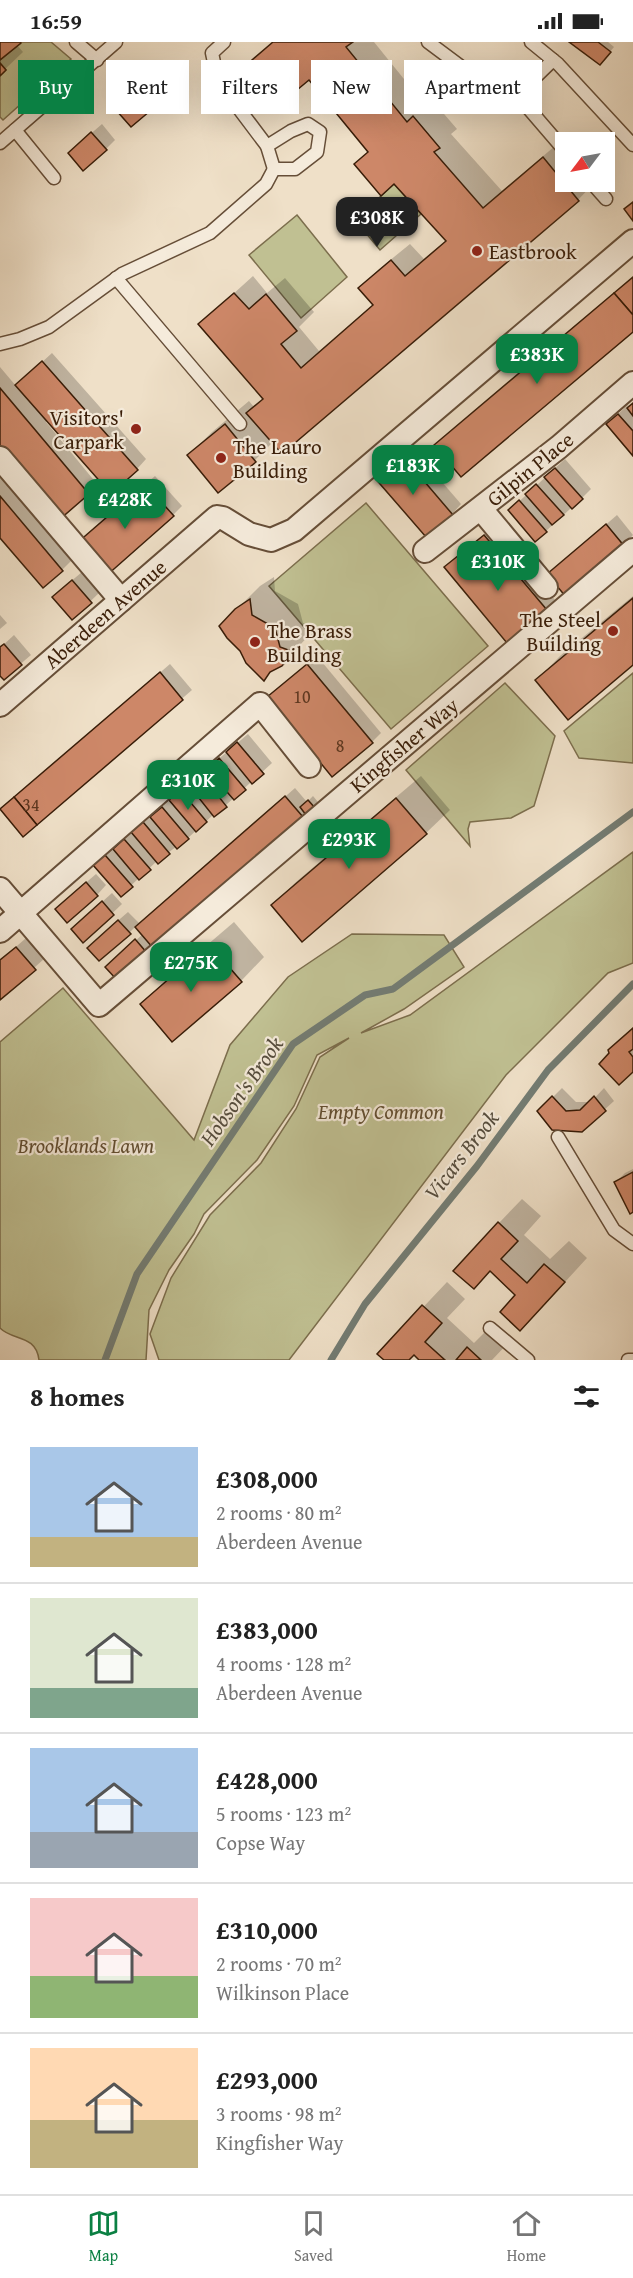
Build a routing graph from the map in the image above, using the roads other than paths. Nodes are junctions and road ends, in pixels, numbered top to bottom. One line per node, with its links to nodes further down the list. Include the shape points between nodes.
1 (76, 42): 6 (lane)
2 (116, 42): 6 (lane)
3 (224, 42): 15 (lane, via 212,53 218,81)
4 (428, 42): 7 (lane)
5 (531, 42): 8 (lane)
6 (96, 60): 11 (lane)
7 (452, 60)
8 (553, 60): 9 (lane); 14 (lane)
9 (542, 71)
10 (533, 114): 12 (lane)
11 (15, 130): 13 (lane); 17 (lane)
12 (555, 139)
13 (0, 143)
14 (633, 145)
15 (267, 146): 16 (lane); 16 (lane, via 308,124 320,132 317,152 294,169)
16 (274, 169): 21 (lane, via 266,184 210,233)
17 (54, 178)
18 (600, 192): 19 (lane)
19 (606, 199)
20 (633, 240): 30 (street, Aberdeen Avenue, via 294,530 271,540 249,534 217,517)
21 (116, 278): 22 (lane, via 49,327); 24 (lane)
22 (0, 344)
23 (633, 383): 26 (street, Gilpin Place)
24 (240, 423)
25 (0, 458): 30 (street)
26 (481, 509): 28 (street, Gilpin Place); 29 (street)
27 (633, 550): 34 (street, Kingfisher Way, via 99,1005)
28 (425, 551)
29 (546, 587)
30 (121, 600): 31 (street, Aberdeen Avenue)
31 (3, 697)
32 (309, 766): 34 (street, via 260,704)
33 (0, 889): 34 (street, Kingfisher Way)
34 (20, 913): 35 (street)
35 (0, 931)
36 (558, 1137): 37 (lane, via 614,1230)
37 (633, 1244)
38 (490, 1328): 39 (lane)
39 (528, 1360)
40 (628, 1360): 41 (lane)
41 (633, 1360)

